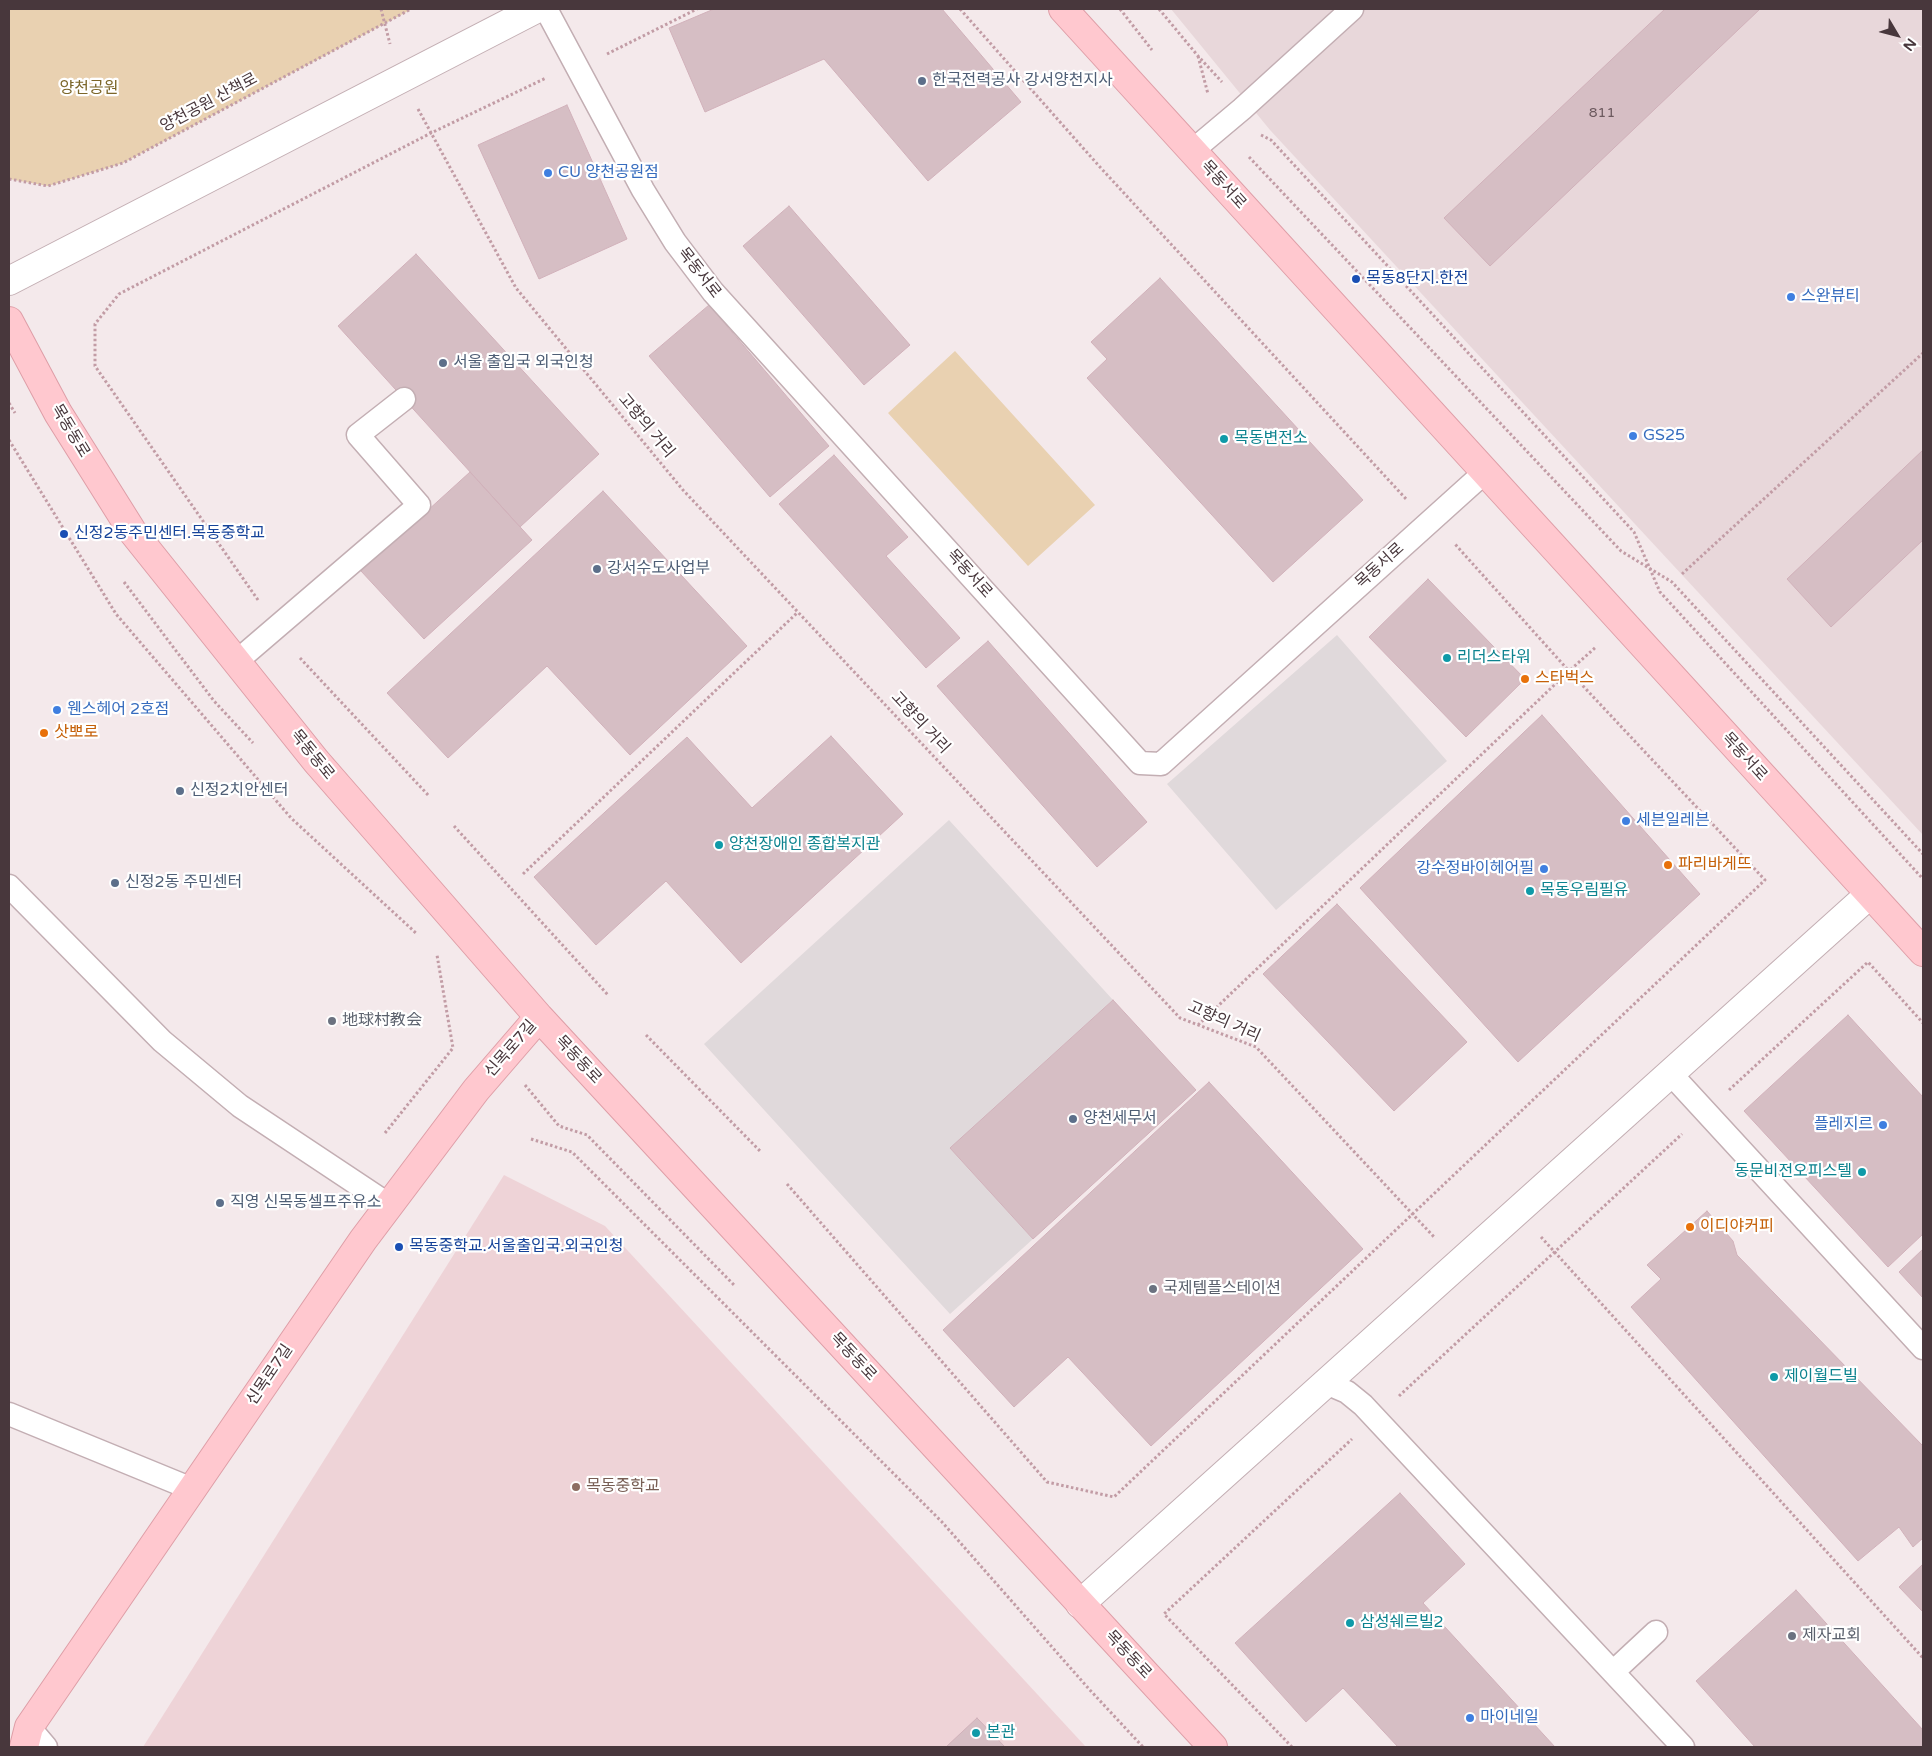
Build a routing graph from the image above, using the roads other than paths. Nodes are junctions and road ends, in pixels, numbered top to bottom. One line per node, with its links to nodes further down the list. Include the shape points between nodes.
1 (536, 9): 6 (street)
2 (546, 9): 9 (lane, 목동서로, via 643,190 675,242 713,292 1140,763 1161,764)
3 (1063, 9): 5 (main road, 목동서로)
4 (1352, 9): 5 (lane)
5 (1192, 151): 9 (main road, 목동서로)
6 (9, 281)
7 (9, 321): 10 (main road, 목동동로, via 58,413 132,531)
8 (404, 399): 10 (lane, via 358,435 419,505)
9 (1484, 472): 12 (main road, 목동서로)
10 (237, 661): 14 (main road, 목동동로, via 316,761)
11 (9, 886): 16 (lane, via 162,1041 233,1100)
12 (1870, 894): 13 (main road, 목동서로); 15 (street)
13 (1923, 952)
14 (539, 1017): 16 (main road, 신목로7길, via 476,1090); 21 (main road, 목동동로)
15 (1670, 1074): 17 (lane); 18 (street)
16 (389, 1205): 20 (main road, 신목로7길)
17 (1923, 1348)
18 (1326, 1383): 21 (street); 23 (lane, via 1347,1392 1363,1404)
19 (9, 1414): 20 (lane)
20 (192, 1489): 24 (main road, 신목로7길)
21 (1080, 1604): 25 (main road, 목동동로)
22 (1656, 1632): 23 (lane)
23 (1613, 1672): 26 (lane)
24 (28, 1742)
25 (1213, 1747)
26 (1683, 1747)

